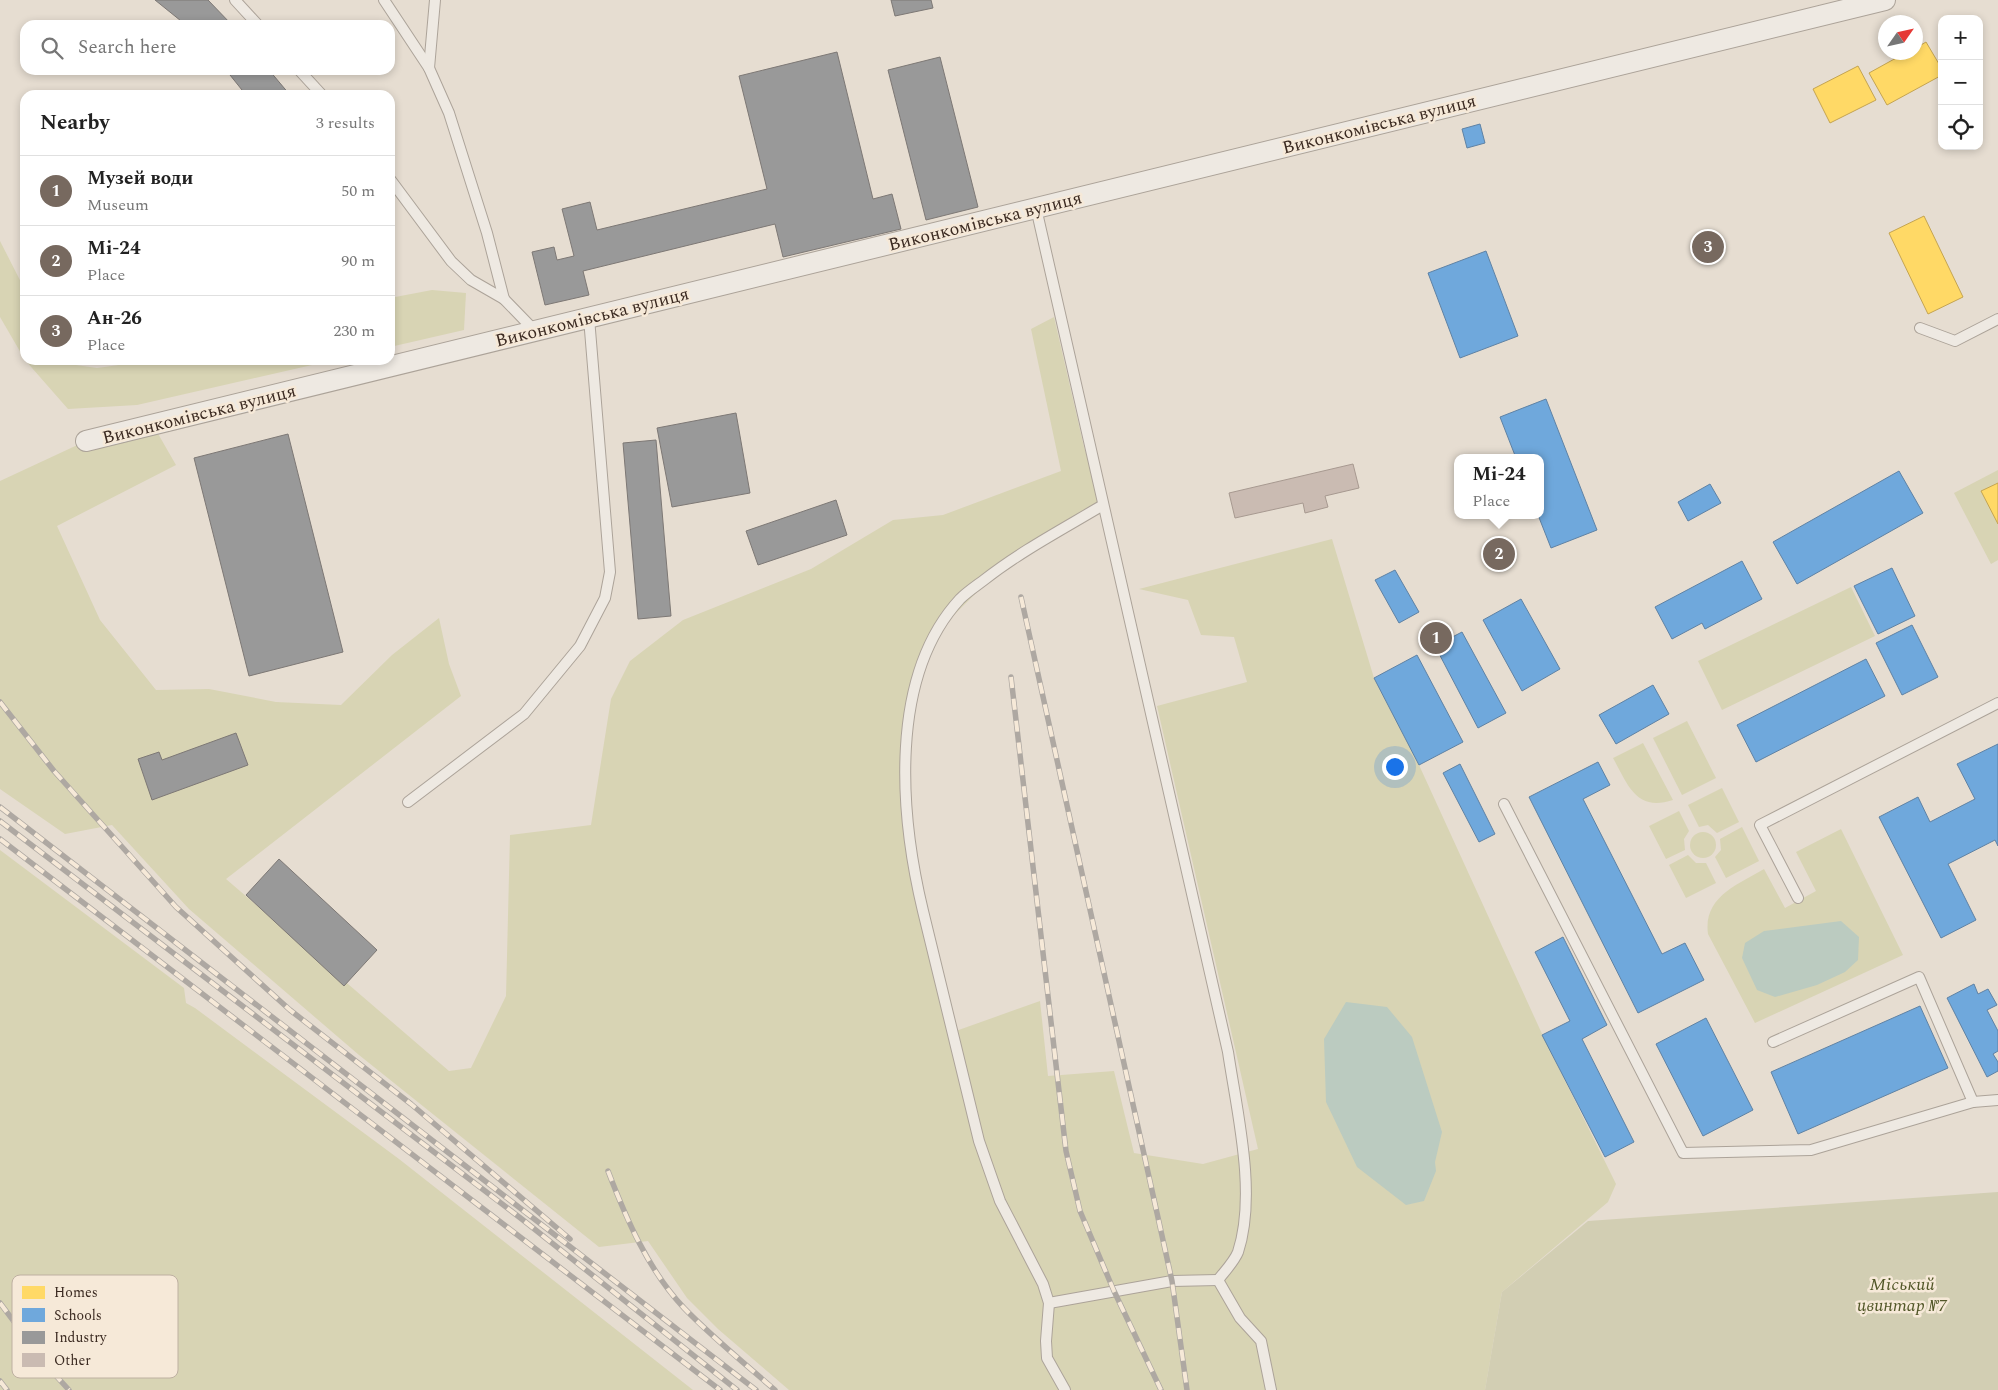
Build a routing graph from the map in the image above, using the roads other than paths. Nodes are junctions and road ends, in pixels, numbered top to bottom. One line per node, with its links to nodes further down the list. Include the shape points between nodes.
1 (236, 0): 5 (lane)
2 (384, 0): 6 (lane)
3 (435, 0): 6 (lane)
4 (1885, 0): 10 (street, Виконкомівська вулиця)
5 (254, 20)
6 (429, 68): 11 (lane, via 449,113)
7 (304, 75): 8 (lane)
8 (317, 90)
9 (395, 186): 11 (lane, via 451,261 471,280)
10 (1036, 208): 12 (street, Виконкомівська вулиця); 17 (lane)
11 (504, 299): 15 (lane)
12 (589, 318): 15 (street, Виконкомівська вулиця); 19 (lane, via 610,572 605,598 580,646 524,714)
13 (1998, 319): 14 (lane, via 1955,341)
14 (1920, 328)
15 (535, 331): 16 (street, Виконкомівська вулиця)
16 (86, 441)
17 (1103, 505): 25 (lane, via 1230,1061 1246,1183 1243,1232 1237,1255); 26 (lane, via 1006,563 960,598 929,643 914,690 907,730 907,805 916,880 979,1141 1000,1201)
18 (1998, 703): 21 (lane, via 1760,825)
19 (408, 802)
20 (1504, 804): 24 (lane, via 1683,1153 1810,1150)
21 (1798, 898)
22 (1773, 1042): 24 (lane, via 1919,977)
23 (1998, 1100): 24 (lane)
24 (1973, 1102)
25 (1218, 1280): 26 (lane, via 1172,1281); 28 (lane, via 1240,1318 1261,1342)
26 (1049, 1303): 27 (lane, via 1047,1358)
27 (1065, 1390)
28 (1270, 1390)

